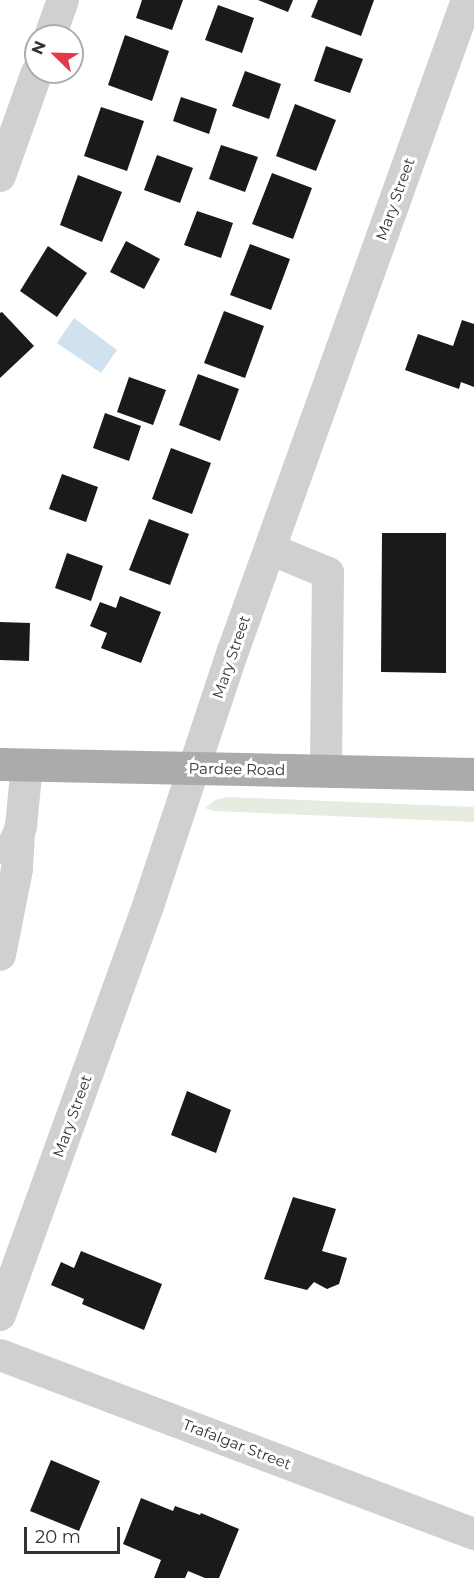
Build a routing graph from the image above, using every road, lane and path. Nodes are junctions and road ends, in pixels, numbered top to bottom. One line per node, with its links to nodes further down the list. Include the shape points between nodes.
1 (63, 0): 3 (street)
2 (467, 0): 6 (street, Mary Street)
3 (54, 24)
4 (33, 84): 5 (street)
5 (0, 176)
6 (270, 549): 8 (street, Mary Street); 9 (street, via 328,573)
7 (14, 764): 8 (main road, Pardee Road); 11 (street)
8 (194, 768): 9 (main road, Pardee Road); 13 (street, Mary Street)
9 (326, 771): 10 (main road, Pardee Road)
10 (474, 774)
11 (9, 843): 12 (street, via 17,869)
12 (0, 955)
13 (0, 1315)
14 (0, 1355): 15 (street, Trafalgar Street)
15 (474, 1534)

